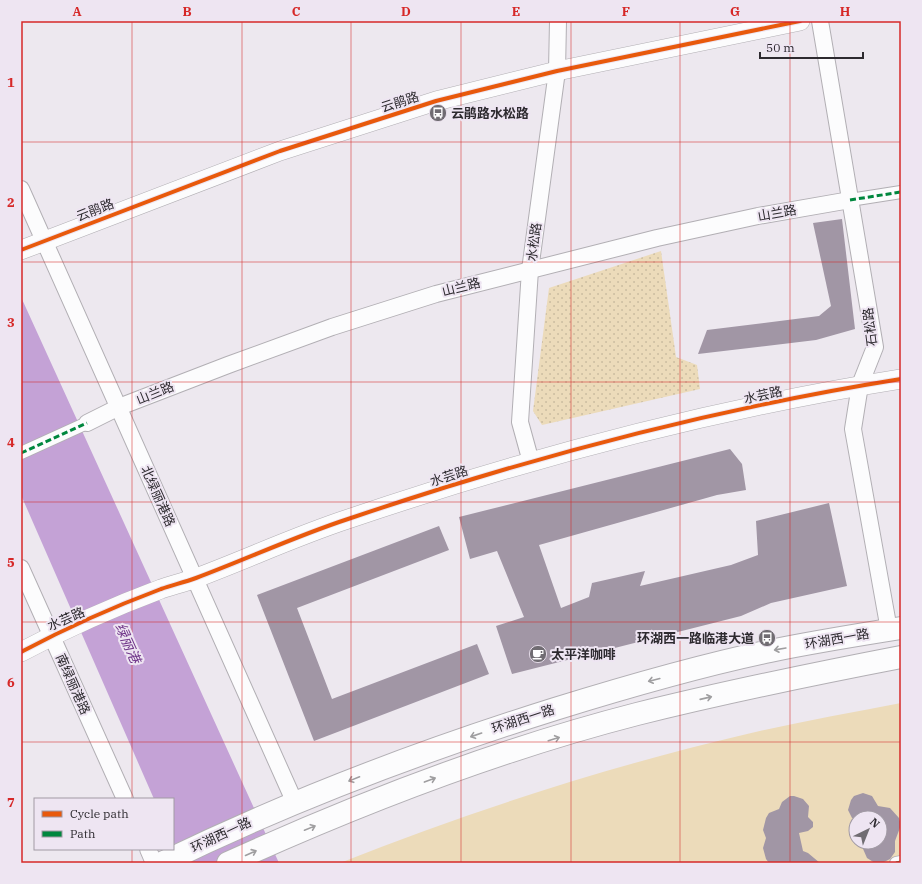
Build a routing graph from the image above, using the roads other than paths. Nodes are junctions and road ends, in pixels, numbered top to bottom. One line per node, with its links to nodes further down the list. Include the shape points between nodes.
1 (558, 21): 4 (street, 水松路)
2 (800, 21): 4 (street, 云鹃路)
3 (820, 21): 7 (street, 石松路)
4 (557, 71): 8 (street, 云鹃路, via 436,101 280,150); 10 (street, 水松路)
5 (21, 188): 8 (street, 北绿丽港路)
6 (901, 192): 7 (street)
7 (850, 200): 10 (street, 山兰路, via 758,216 657,238); 12 (street, 石松路, via 875,348)
8 (45, 240): 9 (street, 云鹃路); 13 (street, 北绿丽港路)
9 (21, 250)
10 (530, 270): 13 (street, 山兰路, via 436,294 332,327); 16 (street, 水松路, via 520,422)
11 (901, 379): 12 (street, 水芸路)
12 (860, 385): 16 (street, 水芸路, via 684,422); 19 (street, 石松路, via 853,429)
13 (119, 408): 14 (street, 山兰路); 18 (street, 北绿丽港路)
14 (87, 423): 15 (street)
15 (21, 453)
16 (531, 462): 18 (street, 水芸路, via 346,519)
17 (21, 568): 20 (street, 南绿丽港路)
18 (195, 578): 20 (street, 水芸路, via 161,589); 24 (street, 北绿丽港路)
19 (895, 629): 24 (main road, 环湖西一路, one-way to 24, via 770,651 627,687 414,755)
20 (51, 635): 21 (street, 水芸路); 23 (street, 南绿丽港路)
21 (21, 652)
22 (901, 657): 29 (main road, 环湖西一路, one-way to 22, via 419,784 507,752 621,718)
23 (125, 798)
24 (295, 803): 26 (main road, 环湖西一路)
25 (148, 850): 28 (street)
26 (169, 860)
27 (901, 862): 30 (street)
28 (154, 863)
29 (228, 863)
30 (896, 863)

